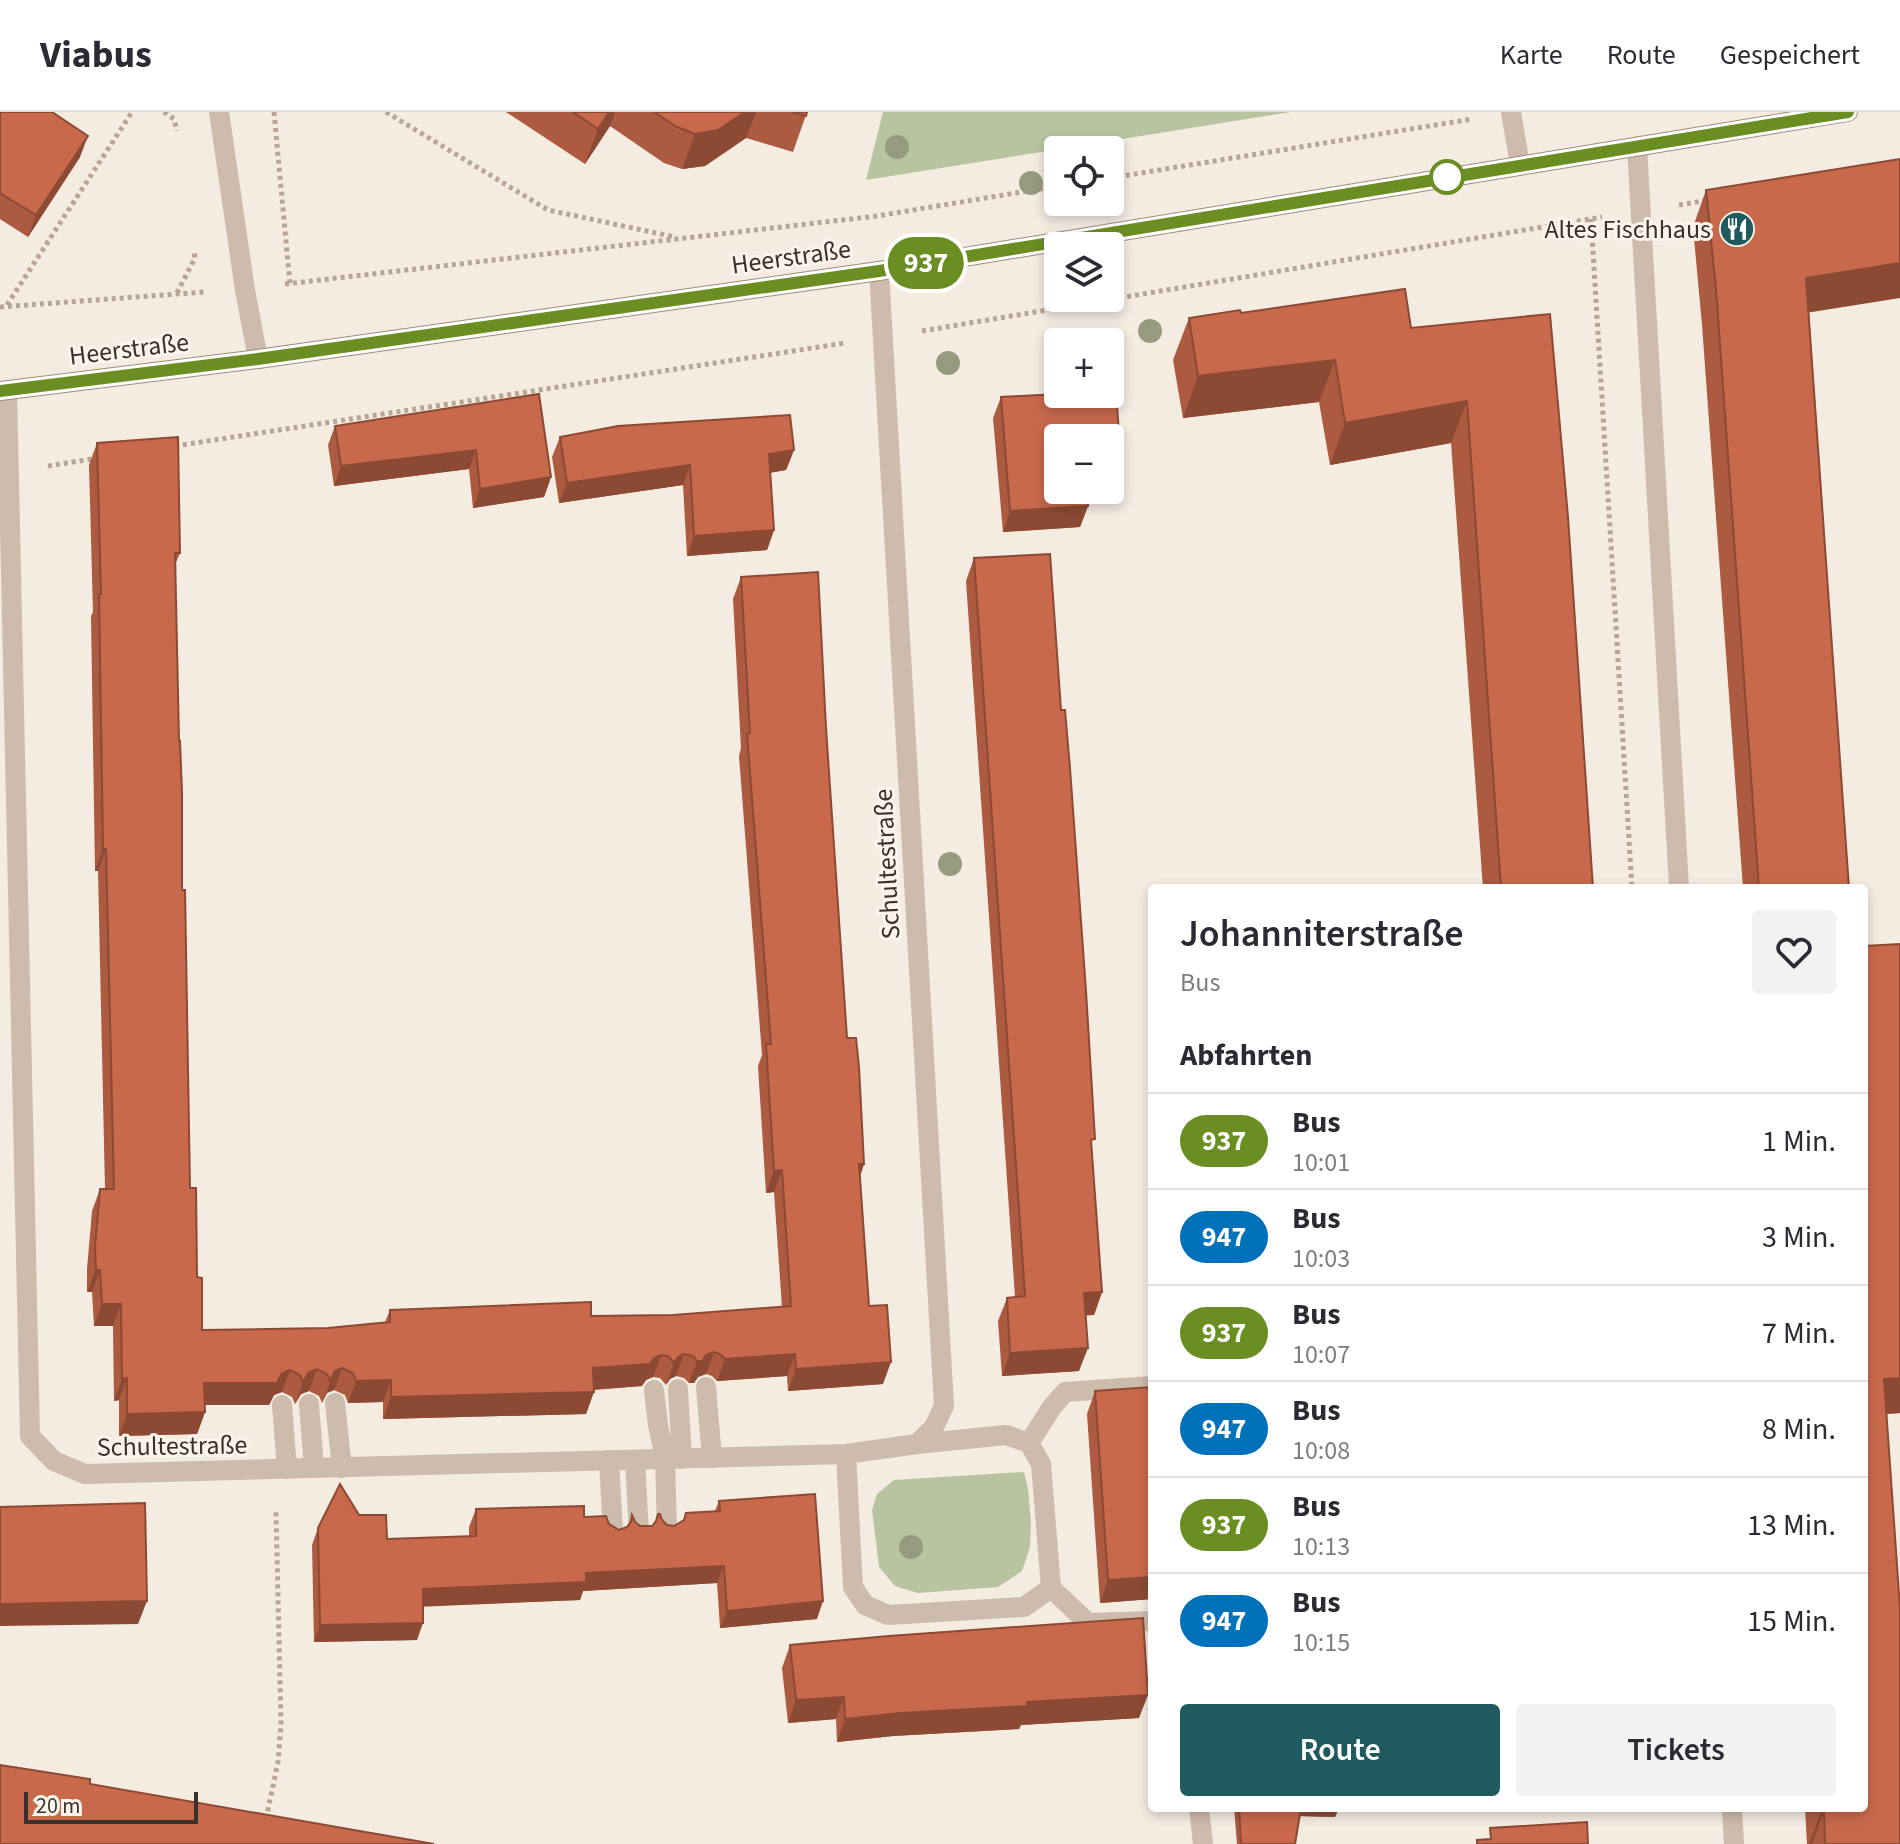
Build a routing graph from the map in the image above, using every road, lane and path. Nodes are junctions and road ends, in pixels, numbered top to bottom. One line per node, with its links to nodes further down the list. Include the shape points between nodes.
1 (132, 112): 22 (path)
2 (164, 112): 8 (path, via 174,119)
3 (219, 112): 20 (street)
4 (274, 112): 19 (path)
5 (386, 112): 16 (path, via 548,210)
6 (1512, 112): 10 (street); 11 (path)
7 (1848, 112): 9 (street, Heerstraße)
8 (177, 132)
9 (1637, 146): 10 (street, Heerstraße); 14 (street)
10 (1520, 165): 18 (street, Heerstraße)
11 (1124, 176)
12 (1044, 188): 16 (path, via 877,216)
13 (1717, 199): 14 (path)
14 (1640, 211): 15 (path); 30 (street)
15 (1591, 219): 23 (path); 29 (path)
16 (681, 238): 19 (path)
17 (194, 244): 21 (path, via 195,258)
18 (879, 271): 23 (street, Schultestraße); 24 (street, Heerstraße)
19 (290, 284): 20 (path)
20 (245, 290): 21 (path); 24 (street)
21 (177, 294): 22 (path)
22 (3, 307)
23 (882, 337): 26 (path); 39 (street, Schultestraße, via 944,1406 934,1427)
24 (258, 359): 25 (street, Heerstraße)
25 (2, 391): 28 (street, Schultestraße)
26 (166, 448)
27 (103, 458): 28 (path)
28 (9, 473): 47 (street, Schultestraße, via 30,1436 54,1461 85,1474)
29 (1632, 884)
30 (1679, 884)
31 (1148, 1386): 38 (street, via 1065,1392)
32 (706, 1387): 42 (street)
33 (678, 1389): 41 (street)
34 (654, 1390): 41 (street, via 658,1425)
35 (335, 1403): 46 (street)
36 (309, 1404): 45 (street)
37 (282, 1405): 47 (street)
38 (1029, 1443): 39 (street, Schultestraße, via 1006,1435); 52 (street, via 1041,1464)
39 (917, 1444): 40 (street, Schultestraße)
40 (846, 1454): 42 (street, Schultestraße); 52 (street, via 853,1587 865,1605 888,1615 1024,1607)
41 (674, 1458): 42 (street, Schultestraße); 44 (street, Schultestraße); 49 (street)
42 (712, 1458)
43 (609, 1460): 44 (street, Schultestraße); 46 (street, Schultestraße); 51 (street)
44 (635, 1461): 50 (street)
45 (314, 1468): 46 (street, Schultestraße); 47 (street, Schultestraße)
46 (342, 1468)
47 (287, 1469)
48 (276, 1502): 56 (path, via 281,1724)
49 (667, 1531)
50 (639, 1532)
51 (613, 1534)
52 (1051, 1588): 53 (street, via 1088,1623)
53 (1148, 1621)
54 (1199, 1812): 57 (street)
55 (1732, 1812): 58 (street)
56 (263, 1830)
57 (1203, 1844)
58 (1734, 1844)

